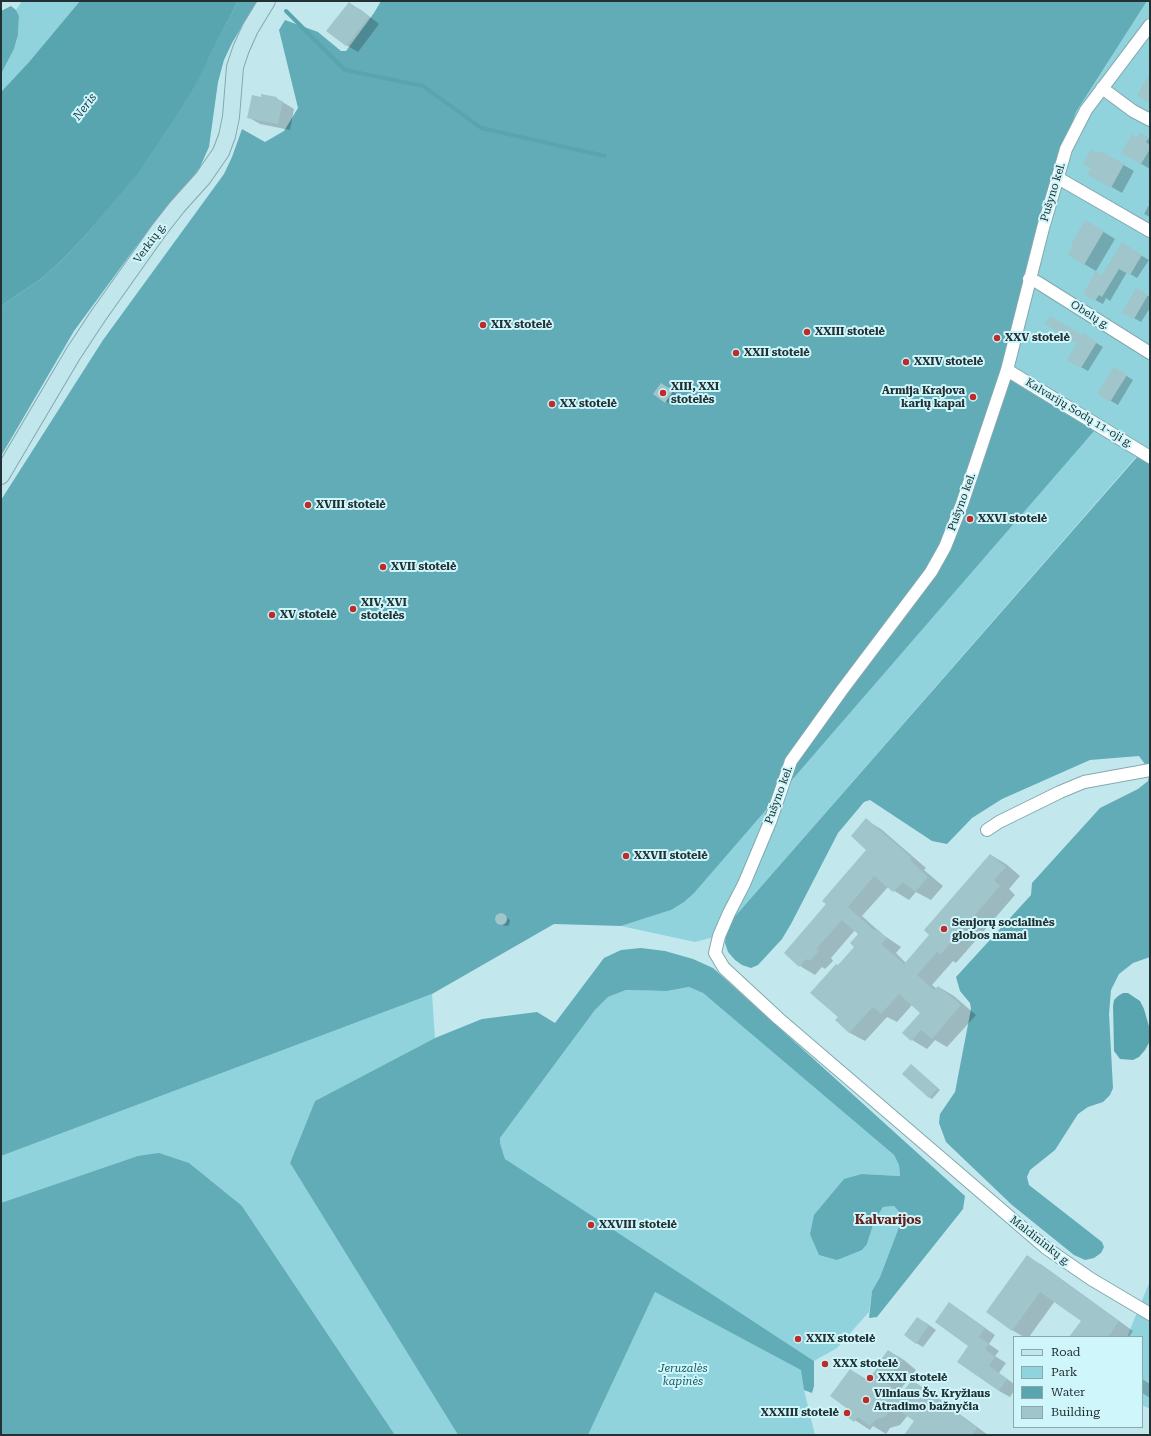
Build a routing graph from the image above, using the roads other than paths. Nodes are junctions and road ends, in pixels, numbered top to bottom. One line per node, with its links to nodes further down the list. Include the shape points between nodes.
1 (267, 1): 11 (main road, Verkių g., via 250,29 235,67 231,117 221,152 203,178 159,230 98,316)
2 (1150, 25): 3 (street, Pušyno kel.)
3 (1102, 88): 4 (street); 5 (street, Pušyno kel., via 1086,110 1066,148)
4 (1150, 120)
5 (1058, 178): 6 (street); 7 (street, Pušyno kel.)
6 (1150, 231)
7 (1029, 279): 8 (street, Obelų g.); 9 (street, Pušyno kel.)
8 (1150, 354)
9 (1007, 370): 10 (street, Kalvarijų Sodų 11-oji g.); 14 (street, Pušyno kel., via 946,547 931,572 791,761 770,822 719,936)
10 (1150, 457)
11 (1, 476)
12 (1150, 770): 13 (street, via 1084,782 1046,798)
13 (987, 830)
14 (715, 953): 15 (street, Maldininkų g., via 724,968 778,1018 1046,1248 1090,1279)
15 (1150, 1314)

